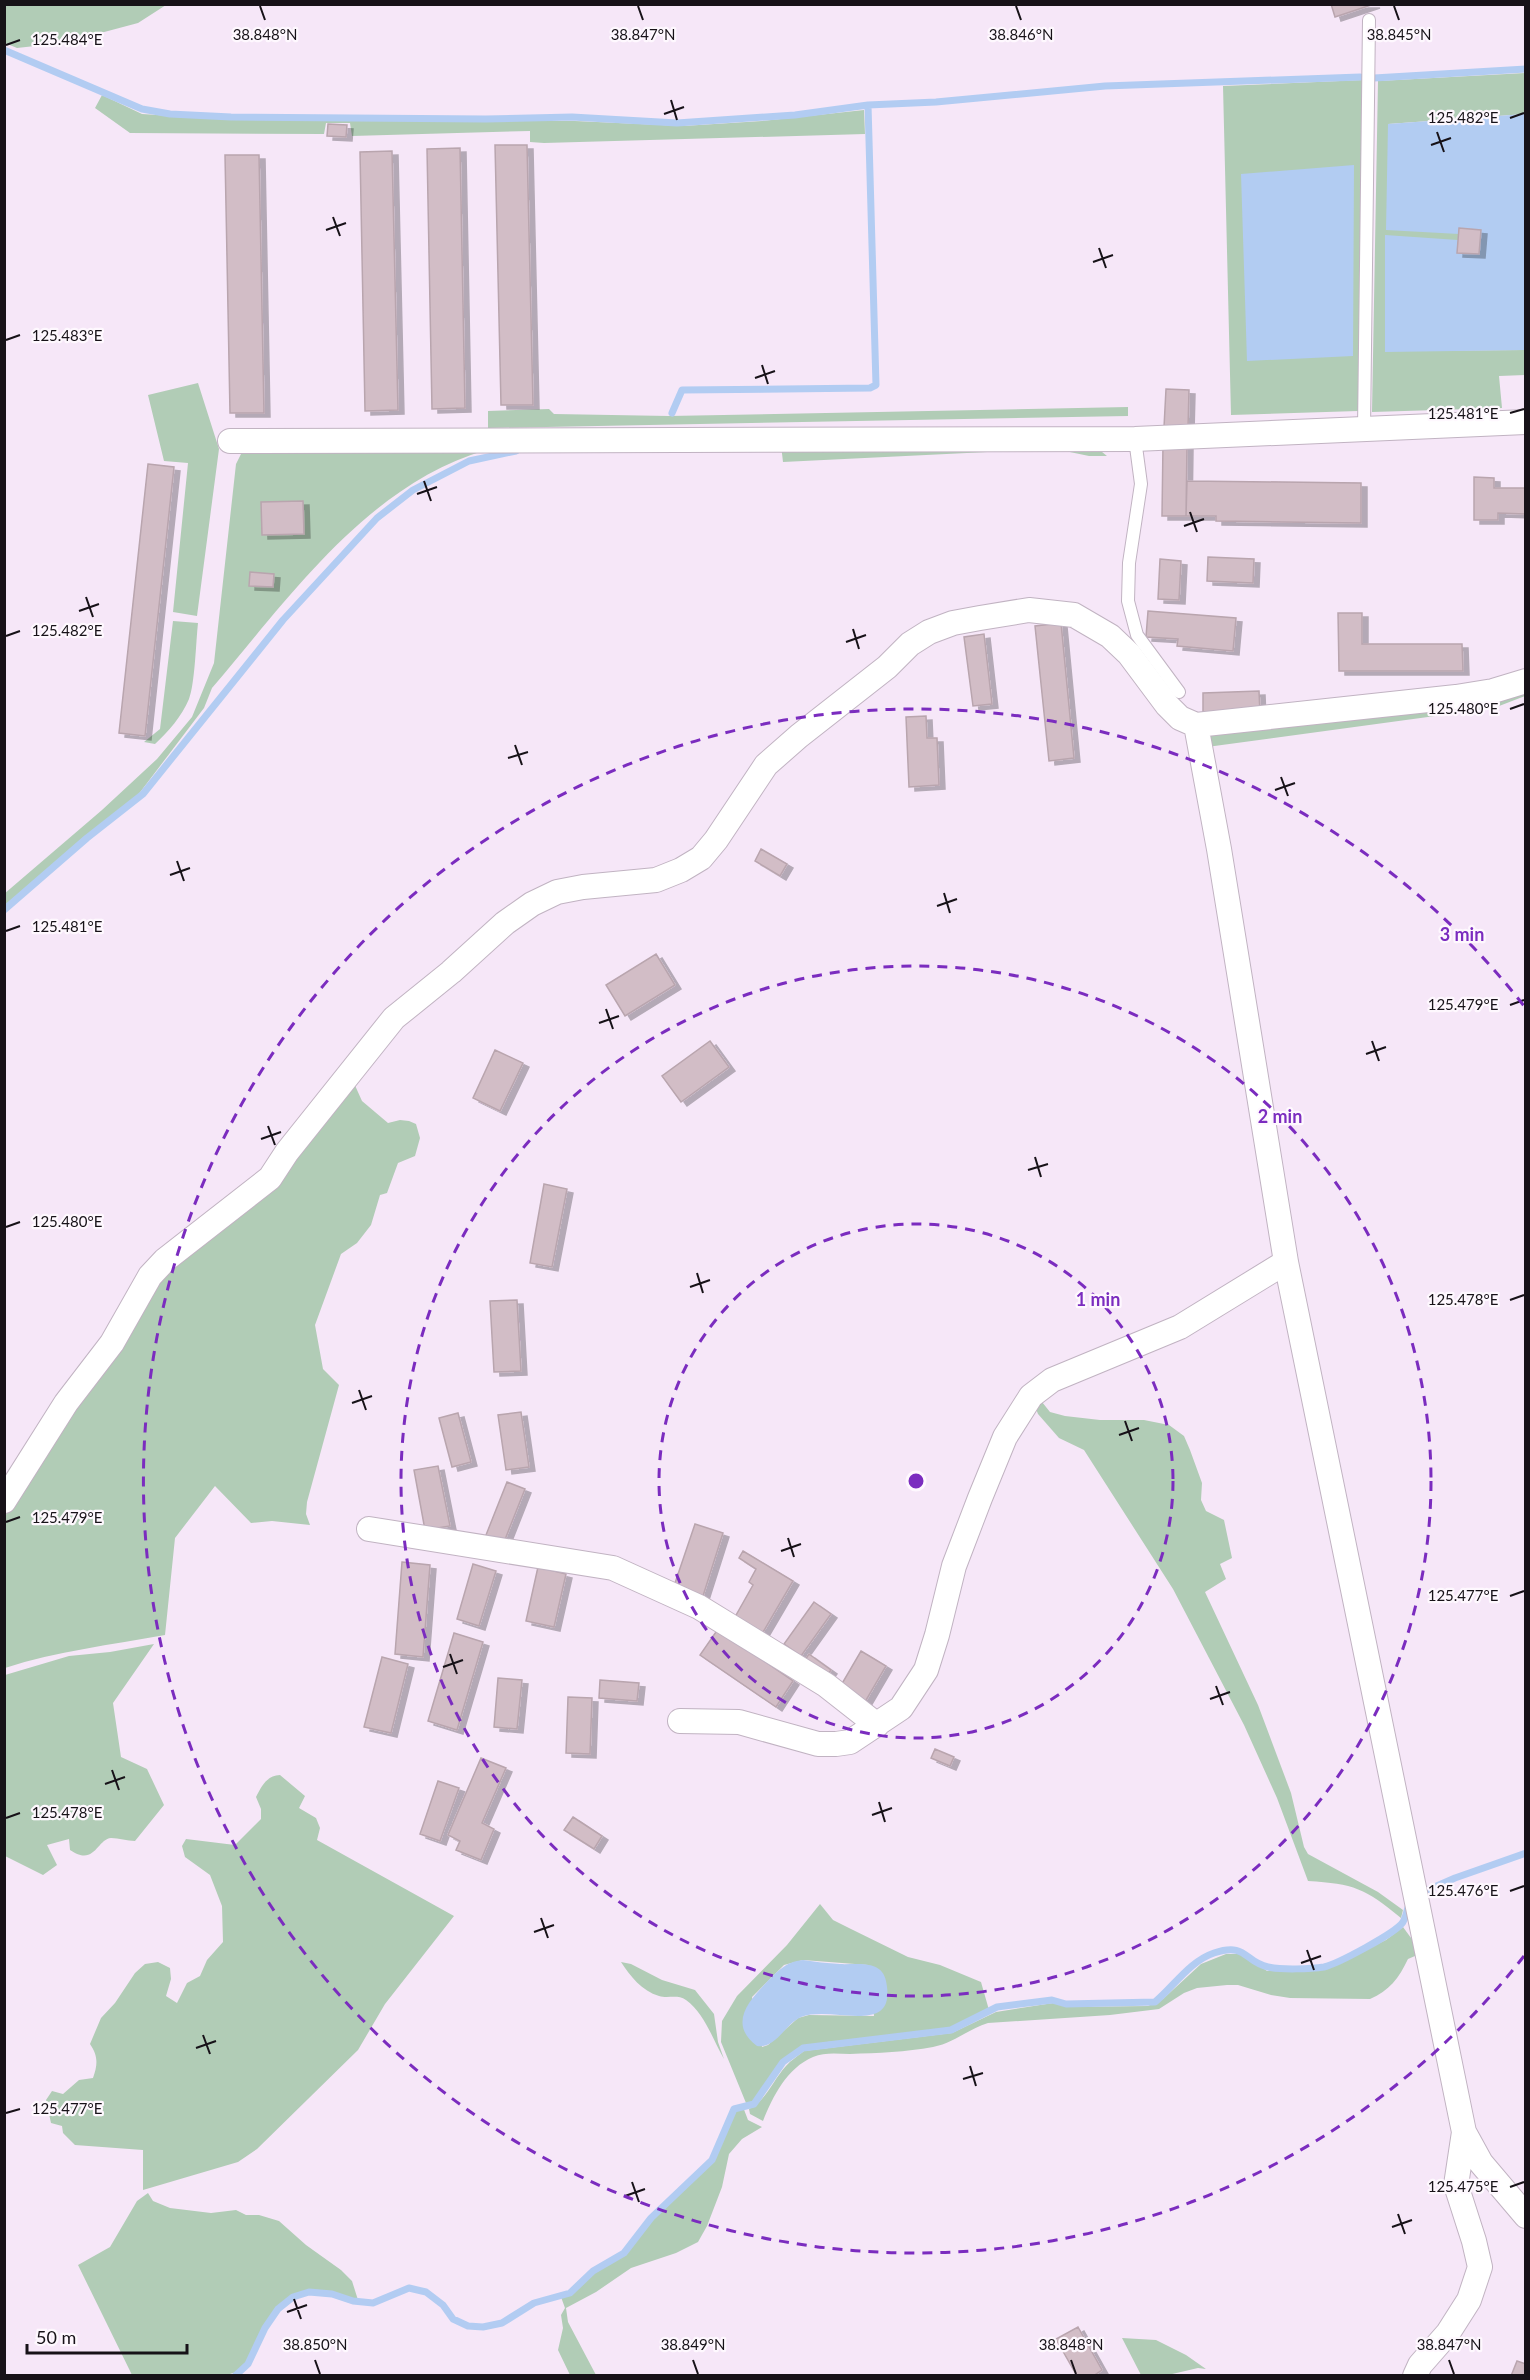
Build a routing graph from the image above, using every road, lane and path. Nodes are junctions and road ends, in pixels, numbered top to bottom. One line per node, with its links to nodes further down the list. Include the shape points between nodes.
1 (1369, 20): 3 (lane)
2 (1526, 422): 3 (street)
3 (1364, 429): 4 (street)
4 (1135, 439): 5 (street); 7 (lane, via 1141,484 1129,563 1128,601 1137,635)
5 (230, 441)
6 (1526, 681): 8 (street, via 1456,697)
7 (1179, 692)
8 (1196, 724): 9 (street); 10 (street, via 1180,718 1167,705 1129,654 1110,636 1074,615 1029,610 980,618 953,623 910,644 766,765 701,858 656,880 557,892 532,904 394,1018 270,1178 150,1276 111,1343 66,1403)
9 (1286, 1262): 13 (street, via 1180,1328 1052,1380 1030,1396 1005,1437 954,1566 926,1670 901,1708); 14 (street)
10 (4, 1501)
11 (369, 1529): 13 (street, via 613,1569 699,1607 826,1685)
12 (680, 1720): 13 (street, via 739,1722 818,1744 850,1742)
13 (877, 1725)
14 (1464, 2133): 15 (street, via 1481,2163); 16 (street, via 1456,2185 1480,2267 1469,2300)
15 (1526, 2216)
16 (1415, 2376)

